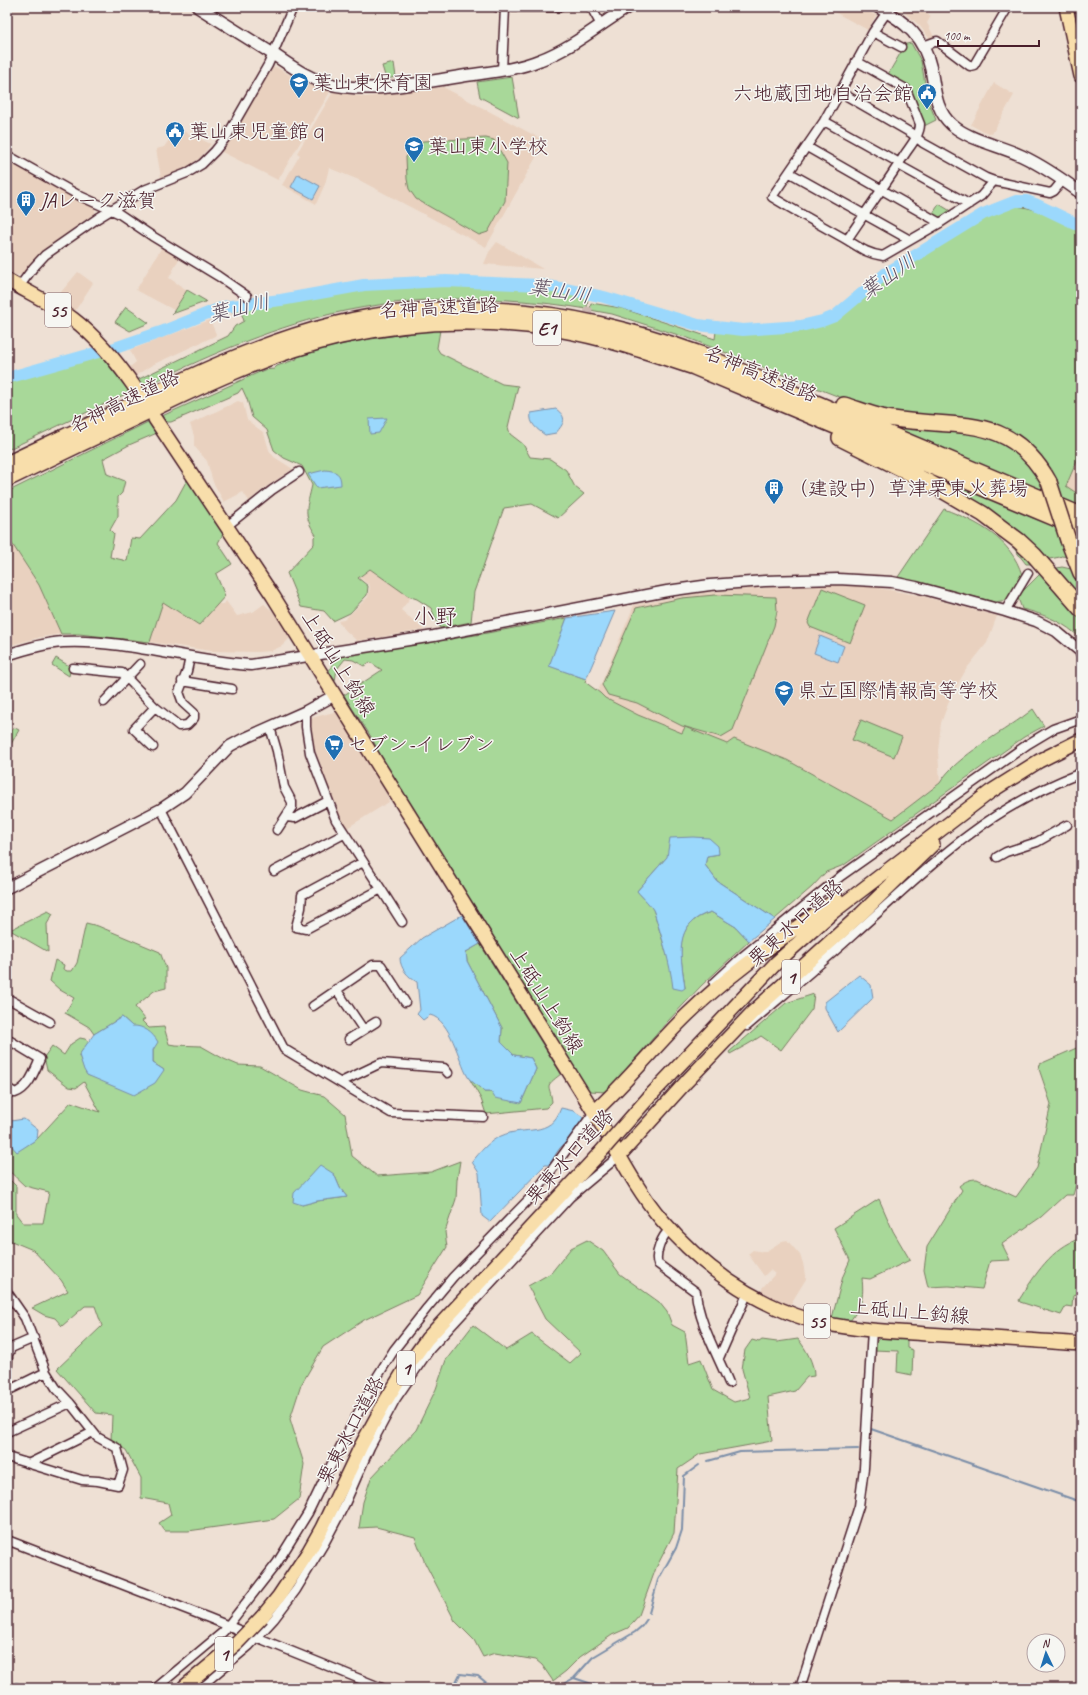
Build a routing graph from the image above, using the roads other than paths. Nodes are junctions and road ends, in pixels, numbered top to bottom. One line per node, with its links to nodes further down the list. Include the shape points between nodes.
1 (198, 7): 15 (main road)
2 (293, 7): 15 (street)
3 (497, 7): 9 (street)
4 (559, 7): 9 (street)
5 (591, 7): 11 (street)
6 (628, 7): 11 (main road)
7 (1008, 7): 13 (street, via 974,65 970,66 938,41)
8 (1066, 7): 18 (main road)
9 (505, 8): 17 (street)
10 (882, 9): 12 (street); 13 (main road, via 906,24)
11 (601, 25): 17 (main road, via 555,54)
12 (873, 32): 14 (street); 16 (street)
13 (923, 46): 26 (main road, via 937,102 952,124 962,132 1036,163)
14 (901, 47)
15 (273, 55): 17 (main road, via 299,72 324,83 364,88 404,85); 31 (street, via 228,136 214,153 187,173 144,190)
16 (856, 61): 19 (street); 21 (street, via 906,90 920,124)
17 (502, 70)
18 (1081, 76)
19 (840, 92): 20 (street); 21 (street)
20 (824, 121): 22 (street); 24 (street)
21 (916, 137): 24 (street); 27 (street)
22 (807, 147): 25 (street); 28 (street)
23 (7, 156): 31 (street)
24 (899, 164): 28 (street); 30 (street)
25 (790, 173): 32 (street); 34 (street, via 772,198)
26 (1063, 180): 27 (street, via 1050,193); 29 (main road)
27 (994, 181): 30 (street, via 981,196)
28 (882, 189): 32 (street); 33 (street)
29 (1081, 193)
30 (969, 204): 33 (street)
31 (112, 211): 37 (street, via 45,256); 38 (street)
32 (864, 214): 34 (street); 35 (street)
33 (940, 223): 35 (street)
34 (847, 240): 35 (street, via 864,251 883,256)
35 (910, 240)
36 (7, 280): 37 (main road, 55)
37 (19, 287): 41 (main road, 55, via 72,318 96,338)
38 (247, 296)
39 (700, 354): 44 (highway, 名神高速道路 / E1, via 598,324 514,311 427,311 375,316 302,334 228,361); 48 (highway, 名神高速道路 / E1); 52 (highway, bridge, via 882,417 958,424 994,431 1009,438 1036,461 1049,482)
40 (744, 387): 43 (highway, 名神高速道路 / E1, via 642,349 557,329 465,322 421,324 339,336 299,348 197,388); 50 (highway, 名神高速道路 / E1); 53 (highway, via 778,409 854,444 983,514 1034,555)
41 (136, 390)
42 (155, 419): 49 (main road, 上砥山上鈎線 / 55)
43 (110, 430): 46 (highway, 名神高速道路 / E1); 47 (highway)
44 (7, 464)
45 (299, 472): 49 (street)
46 (7, 479)
47 (7, 482)
48 (1081, 515)
49 (227, 526): 57 (main road, 上砥山上鈎線 / 55)
50 (1081, 529)
51 (1028, 573): 54 (street)
52 (1081, 573)
53 (1081, 609)
54 (1005, 611): 55 (street, via 1036,621 1056,631); 57 (street, via 892,582 838,579 765,581 667,591 434,636)
55 (1081, 652)
56 (7, 655): 58 (street, via 45,644 78,642)
57 (310, 655): 58 (street, via 251,665); 64 (main road, 上砥山上鈎線 / 55)
58 (190, 657): 62 (street)
59 (140, 664): 61 (street)
60 (73, 668): 61 (street, via 122,673)
61 (127, 677): 65 (street); 66 (street)
62 (182, 681): 63 (street); 66 (street, via 180,698 194,713 194,718 187,726 179,726)
63 (232, 689)
64 (335, 695): 67 (street); 100 (main road, 上砥山上鈎線 / 55)
65 (104, 702)
66 (155, 707): 71 (street, via 134,729)
67 (306, 711): 69 (street); 73 (street, via 307,740)
68 (1081, 719): 90 (street, via 1053,729 1028,744 841,876 743,956 716,981)
69 (270, 727): 75 (street, via 230,746 185,793); 76 (street, via 284,787 292,802)
70 (1081, 740): 74 (main road, 栗東水口道路 / 1, via 1039,760)
71 (153, 747)
72 (1081, 773): 94 (street, via 1036,793 970,833 740,1033)
73 (328, 801): 76 (street, via 295,818); 79 (street)
74 (971, 806): 90 (main road, 1, via 864,878 728,980); 94 (main road, 1, via 867,908 753,1012); 122 (main road, 栗東水口道路 / 1, bridge, via 833,912 777,962 452,1312 404,1371 385,1402 316,1540 295,1573 262,1617 237,1643)
75 (162, 809): 83 (street); 98 (street, via 284,1049)
76 (286, 817): 78 (street)
77 (1067, 825): 80 (street, via 1037,842)
78 (276, 830)
79 (344, 834): 81 (street); 82 (street)
80 (997, 857)
81 (363, 862): 84 (street); 84 (street, via 302,895 296,926 306,929)
82 (274, 871)
83 (7, 888)
84 (381, 889): 85 (street)
85 (402, 922)
86 (336, 989): 88 (street, via 373,965 381,965); 89 (street); 93 (street)
87 (7, 998): 91 (street)
88 (405, 1002)
89 (313, 1006)
90 (688, 1014): 100 (main road, 1)
91 (50, 1022)
92 (376, 1022): 93 (street)
93 (363, 1029): 96 (street)
94 (729, 1038): 102 (main road, 1)
95 (7, 1039): 99 (street, via 40,1059 23,1090 15,1093)
96 (349, 1039)
97 (448, 1073): 98 (street, via 444,1068 381,1063)
98 (341, 1082): 101 (street, via 391,1113)
99 (7, 1088)
100 (594, 1112): 102 (main road, 上砥山上鈎線 / 55); 119 (street, via 535,1193 453,1278 394,1350 377,1377 308,1512 277,1563)
101 (483, 1117)
102 (620, 1156): 103 (main road, 上砥山上鈎線 / 55); 120 (street, via 570,1197 430,1349 395,1400 325,1542 296,1590)
103 (670, 1229): 105 (main road, 上砥山上鈎線 / 55, via 712,1269); 109 (street, via 664,1235 656,1259 658,1264 696,1292 706,1327)
104 (7, 1292): 107 (street, via 25,1318)
105 (748, 1292): 106 (main road, 上砥山上鈎線 / 55, via 774,1306 810,1320); 109 (street)
106 (872, 1330): 108 (main road, 上砥山上鈎線 / 55); 125 (street, via 864,1468 859,1506)
107 (34, 1338): 110 (street); 112 (street, via 11,1348 8,1354)
108 (1081, 1344)
109 (719, 1358): 111 (street)
110 (46, 1372): 112 (street); 113 (street)
111 (729, 1383)
112 (7, 1390)
113 (70, 1403): 114 (street); 115 (street)
114 (7, 1432)
115 (93, 1432): 117 (street); 117 (street, via 116,1448 123,1470 118,1485 82,1480)
116 (7, 1457): 117 (street)
117 (30, 1463)
118 (7, 1540): 119 (street)
119 (228, 1626): 120 (street); 121 (street)
120 (257, 1638): 123 (street); 124 (street)
121 (156, 1688)
122 (183, 1688)
123 (199, 1688)
124 (382, 1688)
125 (800, 1688)

